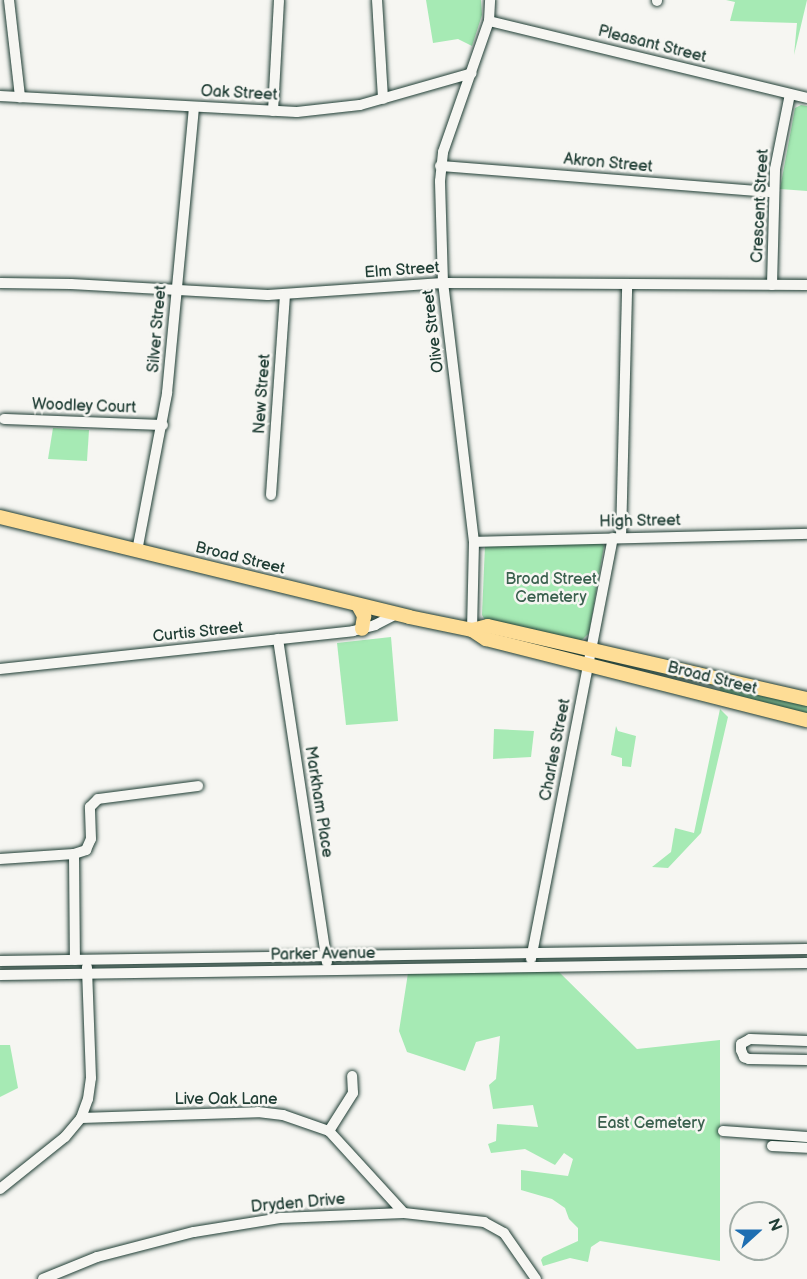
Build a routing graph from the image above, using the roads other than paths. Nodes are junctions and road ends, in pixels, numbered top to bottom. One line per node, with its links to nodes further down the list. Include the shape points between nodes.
1 (9, 0): 9 (street)
2 (279, 0): 13 (street)
3 (377, 0): 11 (street)
4 (490, 0): 5 (street, Olive Street)
5 (489, 21): 6 (street, Olive Street); 7 (street, Pleasant Street)
6 (472, 73): 11 (street, Oak Street); 14 (street, Olive Street)
7 (790, 94): 10 (street, Pleasant Street); 15 (street, Crescent Street, via 776,156)
8 (0, 96): 9 (street, Oak Street)
9 (20, 97): 12 (street, Oak Street)
10 (807, 98)
11 (383, 99): 13 (street, Oak Street, via 339,109)
12 (194, 107): 13 (street, Oak Street); 21 (street, Silver Street)
13 (273, 111)
14 (440, 166): 15 (street, Akron Street); 17 (street, Olive Street)
15 (774, 192): 19 (street, Crescent Street)
16 (0, 283): 21 (street, Elm Street)
17 (443, 283): 18 (street, Elm Street); 22 (street, Elm Street); 29 (street, Olive Street)
18 (627, 284): 19 (street, Elm Street); 28 (street, Charles Street)
19 (772, 285): 20 (street, Elm Street)
20 (807, 285)
21 (177, 290): 22 (street, Elm Street); 24 (street, Silver Street)
22 (285, 295): 25 (street, New Street)
23 (4, 419): 24 (street, Woodley Court)
24 (163, 425): 30 (street, Silver Street)
25 (272, 495)
26 (0, 517): 30 (main road, Broad Street)
27 (807, 534): 28 (street, High Street)
28 (617, 538): 29 (street, High Street); 36 (street, Charles Street)
29 (474, 542): 34 (street, Olive Street)
30 (137, 551): 31 (main road, Broad Street)
31 (358, 605): 32 (main road, Broad Street); 33 (main road, via 364,616)
32 (397, 614): 33 (street, Curtis Street); 34 (main road, Broad Street)
33 (362, 629): 35 (street, Curtis Street)
34 (472, 630): 36 (main road, Broad Street, via 489,626); 37 (main road, Broad Street, via 486,639)
35 (278, 639): 38 (street, Curtis Street); 50 (street, Markham Place)
36 (591, 649): 37 (street, Charles Street); 39 (main road, Broad Street)
37 (588, 665): 40 (main road, Broad Street); 48 (street, Charles Street)
38 (0, 669)
39 (710, 676): 40 (main road); 41 (main road, Broad Street)
40 (706, 695): 42 (main road, Broad Street)
41 (804, 696)
42 (807, 720)
43 (198, 786): 44 (street, via 98,799 90,807 90,845)
44 (74, 854): 45 (street); 52 (street)
45 (0, 859)
46 (807, 949): 47 (street, Parker Avenue)
47 (665, 951): 48 (street, Parker Avenue); 55 (street)
48 (532, 954): 49 (street, Parker Avenue); 56 (street, Charles Street)
49 (439, 955): 50 (street, Parker Avenue); 57 (street)
50 (326, 956): 51 (street, Parker Avenue); 58 (street, Markham Place)
51 (207, 958): 52 (street, Parker Avenue); 59 (street)
52 (80, 959): 53 (street, Parker Avenue); 60 (street)
53 (0, 961)
54 (807, 963): 55 (street, Parker Avenue)
55 (665, 965): 56 (street, Parker Avenue)
56 (531, 967): 57 (street, Parker Avenue)
57 (439, 968): 58 (street, Parker Avenue)
58 (328, 970): 59 (street, Parker Avenue)
59 (208, 972): 60 (street, Parker Avenue)
60 (87, 974): 61 (street, Parker Avenue); 65 (street, via 91,1078)
61 (0, 975)
62 (805, 1041): 63 (street); 63 (street, via 750,1039 741,1044 744,1057 749,1059)
63 (805, 1060)
64 (352, 1076): 66 (street, via 353,1093)
65 (81, 1118): 66 (street, Live Oak Lane, via 258,1112 283,1115); 70 (street, via 65,1137)
66 (328, 1131): 71 (street, Live Oak Lane)
67 (723, 1131): 68 (street)
68 (802, 1142): 69 (street)
69 (772, 1146)
70 (0, 1189)
71 (404, 1213): 72 (street, Dryden Drive, via 280,1218 194,1232 97,1257); 73 (street, Dryden Drive, via 484,1222 504,1233)
72 (43, 1279)
73 (536, 1279)

